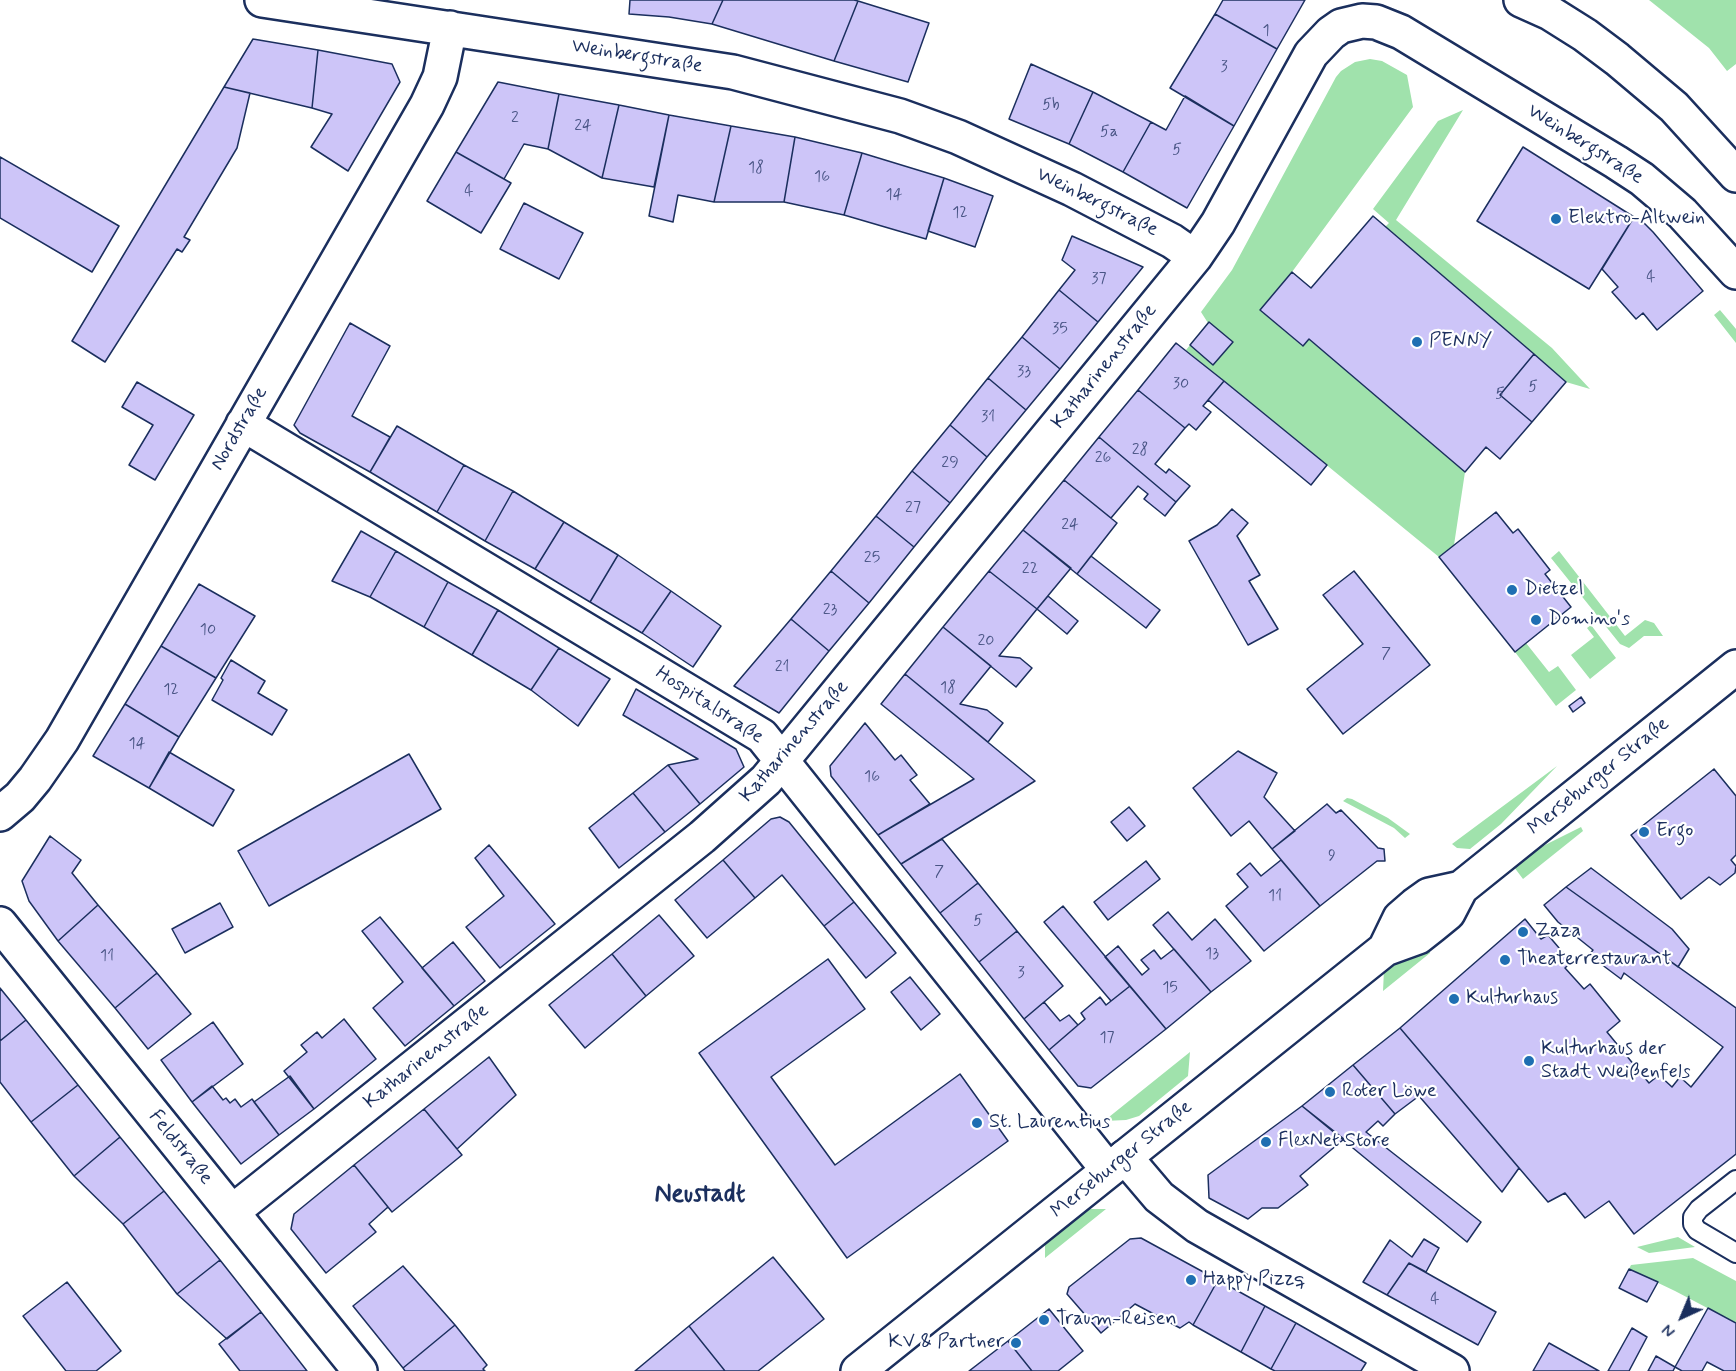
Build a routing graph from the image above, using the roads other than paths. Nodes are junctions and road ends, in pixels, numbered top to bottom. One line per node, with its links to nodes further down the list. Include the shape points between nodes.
1 (262, 0): 3 (street, Weinbergstraße)
2 (1521, 0): 4 (street, via 1585,34 1626,66 1674,107)
3 (450, 28): 5 (street, Weinbergstraße, via 733,72 900,116 958,137 1072,189 1155,231); 7 (street, Nordstraße, via 434,92)
4 (1736, 175)
5 (1195, 257): 6 (street, Weinbergstraße, via 1218,223 1311,54 1336,30 1362,21 1401,32 1642,179 1682,213); 9 (street, Katharinenstraße)
6 (1736, 272)
7 (243, 424): 9 (street, Hospitalstraße, via 762,736); 10 (street, Nordstraße, via 62,740 20,797)
8 (1736, 667): 12 (street, Merseburger Straße, via 1461,888 1448,913 1432,926 1418,937 1385,949)
9 (783, 761): 12 (street, Hospitalstraße); 14 (street, Katharinenstraße, via 748,798 702,837)
10 (0, 814)
11 (0, 924): 14 (street, Feldstraße)
12 (1117, 1163): 17 (street, Merseburger Straße); 18 (street, Hospitalstraße, via 1197,1226)
13 (1736, 1180): 15 (lane, via 1693,1217 1696,1230)
14 (232, 1212): 16 (street, Feldstraße)
15 (1736, 1253)
16 (360, 1371)
17 (858, 1371)
18 (1452, 1371)

